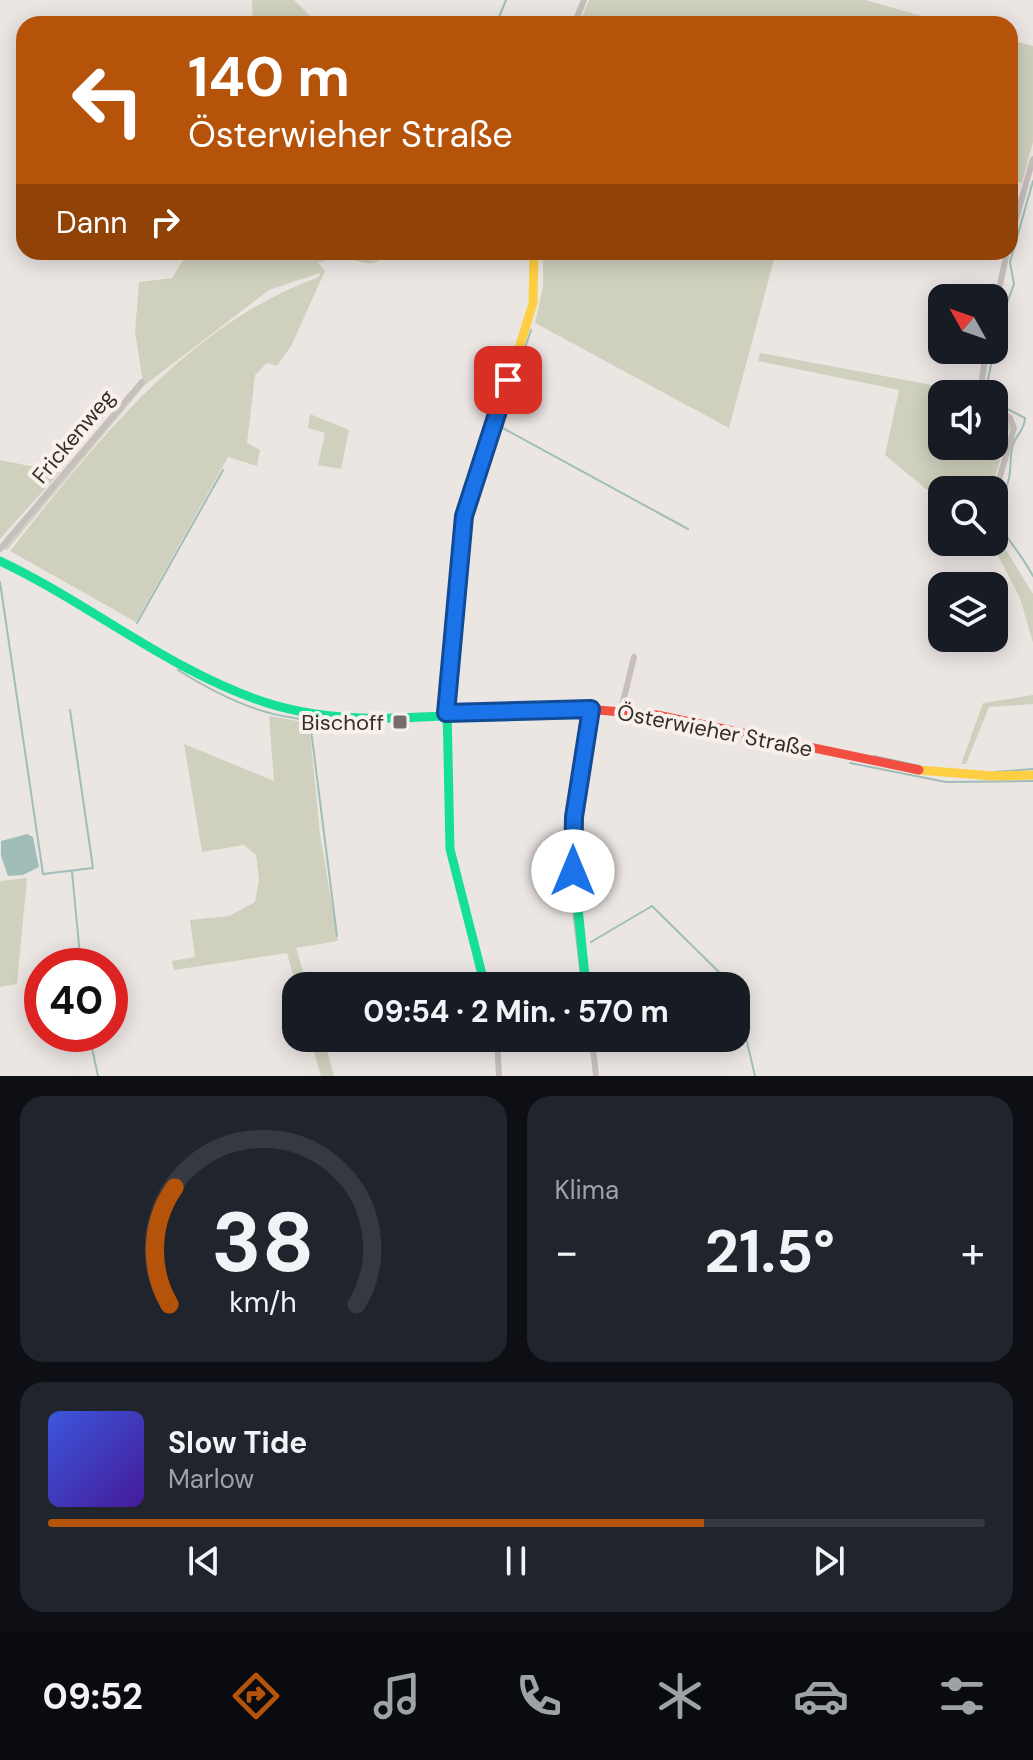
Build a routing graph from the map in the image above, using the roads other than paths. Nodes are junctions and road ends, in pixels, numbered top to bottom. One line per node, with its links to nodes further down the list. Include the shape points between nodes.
1 (1033, 159): 2 (street)
2 (1018, 212)
3 (534, 260): 14 (street, via 527,327 464,516)
4 (1005, 260): 5 (street)
5 (1000, 284)
6 (142, 382): 9 (street, Frickenweg)
7 (1008, 417): 8 (street, via 1014,428)
8 (1008, 449)
9 (0, 549)
10 (0, 561): 14 (street, Österwieher Straße, via 195,673 250,698 322,714)
11 (634, 657): 13 (street)
12 (591, 709): 13 (street, Österwieher Straße); 14 (street, Österwieher Straße); 17 (street, via 572,849)
13 (621, 710): 15 (street, Österwieher Straße, via 967,778)
14 (446, 713): 16 (street, via 450,849)
15 (1033, 775)
16 (481, 972)
17 (585, 972)
18 (498, 1052): 20 (street)
19 (593, 1052): 21 (street)
20 (499, 1076)
21 (596, 1076)

